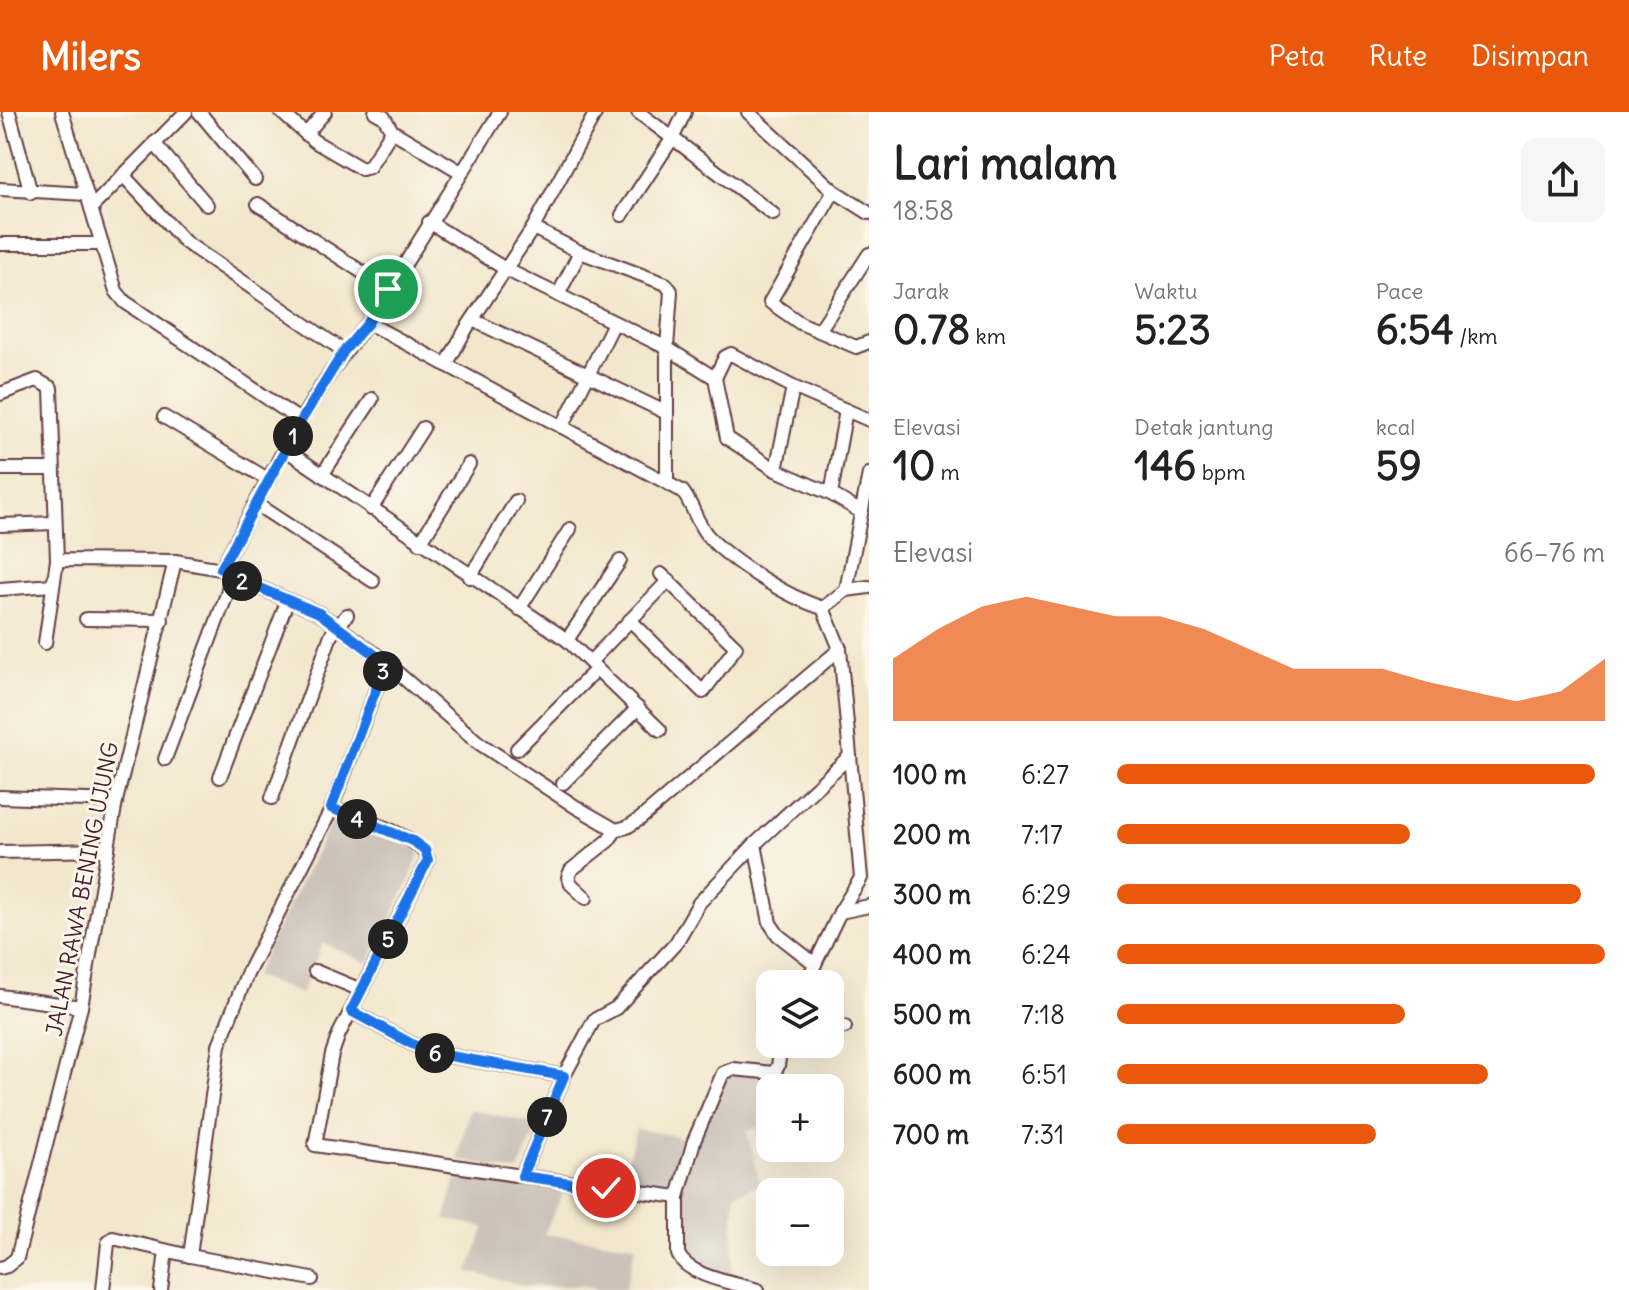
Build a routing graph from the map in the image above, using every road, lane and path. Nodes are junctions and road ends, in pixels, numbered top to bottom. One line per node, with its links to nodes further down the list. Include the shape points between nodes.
1 (9, 112): 22 (street)
2 (62, 112): 23 (street)
3 (186, 112): 16 (street)
4 (199, 112): 19 (street)
5 (281, 112): 14 (street)
6 (325, 112): 14 (street)
7 (375, 112): 13 (street)
8 (500, 112): 17 (street)
9 (596, 112): 31 (street)
10 (638, 112): 15 (street)
11 (685, 112): 15 (street)
12 (748, 112): 21 (street)
13 (392, 131): 14 (street, via 369,167 362,169); 17 (street)
14 (306, 134)
15 (672, 139): 28 (street); 29 (street)
16 (154, 143): 18 (street); 25 (street)
17 (461, 172): 30 (street)
18 (123, 175): 26 (street); 45 (street, via 185,242)
19 (255, 179)
20 (0, 189): 22 (street)
21 (834, 191): 27 (street); 42 (street, via 770,299)
22 (31, 193): 23 (street)
23 (86, 194): 26 (street)
24 (258, 204): 37 (street)
25 (207, 205)
26 (91, 208): 33 (street)
27 (869, 213)
28 (773, 214)
29 (622, 215)
30 (429, 222): 36 (street); 37 (street)
31 (533, 228): 34 (street); 36 (street)
32 (0, 244): 33 (street)
33 (102, 244): 56 (street, via 116,291 132,306)
34 (580, 252): 38 (street); 44 (street, via 669,287)
35 (869, 254): 42 (street)
36 (507, 270): 38 (street); 39 (street)
37 (388, 289): 40 (street)
38 (558, 295): 41 (street)
39 (473, 320): 46 (street); 47 (street)
40 (368, 323): 45 (street); 46 (street)
41 (614, 323): 44 (street); 47 (street)
42 (819, 331): 43 (street, via 856,347)
43 (869, 342)
44 (667, 348): 48 (street); 53 (street)
45 (344, 351): 56 (street)
46 (446, 365): 57 (street)
47 (587, 375): 53 (street); 57 (street)
48 (715, 378): 49 (street, via 731,354); 63 (street, via 727,438)
49 (793, 387): 52 (street); 63 (street)
50 (0, 394): 62 (street, via 37,380 51,388)
51 (372, 399): 65 (street)
52 (846, 410): 55 (street); 68 (street)
53 (667, 413): 67 (street)
54 (164, 417): 66 (street)
55 (869, 420)
56 (301, 421): 59 (street)
57 (562, 427): 67 (street)
58 (423, 428): 71 (street)
59 (286, 450): 65 (street); 66 (street)
60 (469, 464): 76 (street)
61 (0, 469): 62 (street)
62 (52, 469): 73 (street)
63 (776, 470): 68 (street)
64 (869, 474): 86 (street)
65 (322, 475): 71 (street)
66 (269, 480): 70 (street)
67 (667, 482): 88 (street, via 689,499 703,529 720,546 787,594)
68 (831, 494): 72 (street)
69 (516, 501): 81 (street)
70 (256, 504): 80 (street); 82 (street)
71 (371, 509): 76 (street)
72 (856, 509)
73 (55, 523): 74 (street); 77 (street)
74 (0, 525)
75 (570, 529): 89 (street)
76 (420, 543): 81 (street)
77 (57, 560): 78 (street); 83 (street)
78 (175, 561): 80 (street); 92 (street, JALAN RAWA BENING UJUNG)
79 (620, 561): 95 (street)
80 (226, 572): 87 (street); 104 (street, via 227,594)
81 (470, 577): 89 (street)
82 (373, 581)
83 (52, 585): 85 (street); 96 (street)
84 (869, 587): 86 (street)
85 (0, 589)
86 (846, 590): 88 (street)
87 (287, 602): 94 (street, via 319,613); 105 (street)
88 (823, 608): 97 (street)
89 (519, 609): 95 (street)
90 (347, 615): 94 (street)
91 (86, 619): 92 (street)
92 (162, 620): 111 (street, JALAN RAWA BENING UJUNG)
93 (630, 620): 93 (street, via 703,692 736,647 665,577); 99 (street)
94 (336, 626): 98 (street); 110 (street)
95 (567, 640): 99 (street)
96 (45, 643)
97 (840, 649): 103 (street); 113 (street, via 640,819)
98 (386, 663): 112 (street); 113 (street, via 479,743)
99 (594, 666): 100 (street); 102 (street)
100 (638, 708): 101 (street); 106 (street)
101 (660, 730)
102 (517, 749)
103 (850, 756): 109 (street); 114 (street)
104 (165, 759)
105 (220, 777)
106 (563, 783)
107 (869, 795): 109 (street)
108 (0, 797): 111 (street)
109 (855, 797): 117 (street)
110 (272, 798)
111 (116, 801): 115 (street, JALAN RAWA BENING UJUNG)
112 (331, 808): 125 (street, via 413,841 428,854); 134 (street, via 247,974 219,1045)
113 (616, 830): 119 (street, via 571,870 571,884)
114 (755, 844): 122 (street, via 770,923); 130 (street, via 710,889 676,943 616,1008 594,1020)
115 (108, 850): 116 (street); 127 (street, JALAN RAWA BENING UJUNG)
116 (0, 852)
117 (864, 854): 118 (street)
118 (861, 878): 120 (street); 121 (street)
119 (586, 898)
120 (869, 906): 121 (street)
121 (840, 912): 122 (street)
122 (815, 964): 123 (street)
123 (812, 970)
124 (315, 971): 125 (street)
125 (361, 990): 128 (street)
126 (0, 996): 127 (street)
127 (81, 1007): 135 (street, JALAN RAWA BENING UJUNG, via 17,1258)
128 (351, 1011): 130 (street, via 433,1053); 131 (street, via 332,1054 315,1145)
129 (779, 1058): 132 (street, via 774,1073 723,1073 694,1141)
130 (564, 1076): 131 (street)
131 (522, 1176): 132 (street)
132 (678, 1197): 139 (street, via 682,1262 696,1272)
133 (166, 1251): 134 (street); 137 (street, via 113,1238); 138 (street)
134 (190, 1256): 136 (street)
135 (0, 1268)
136 (312, 1279)
137 (103, 1290)
138 (161, 1290)
139 (758, 1290)

